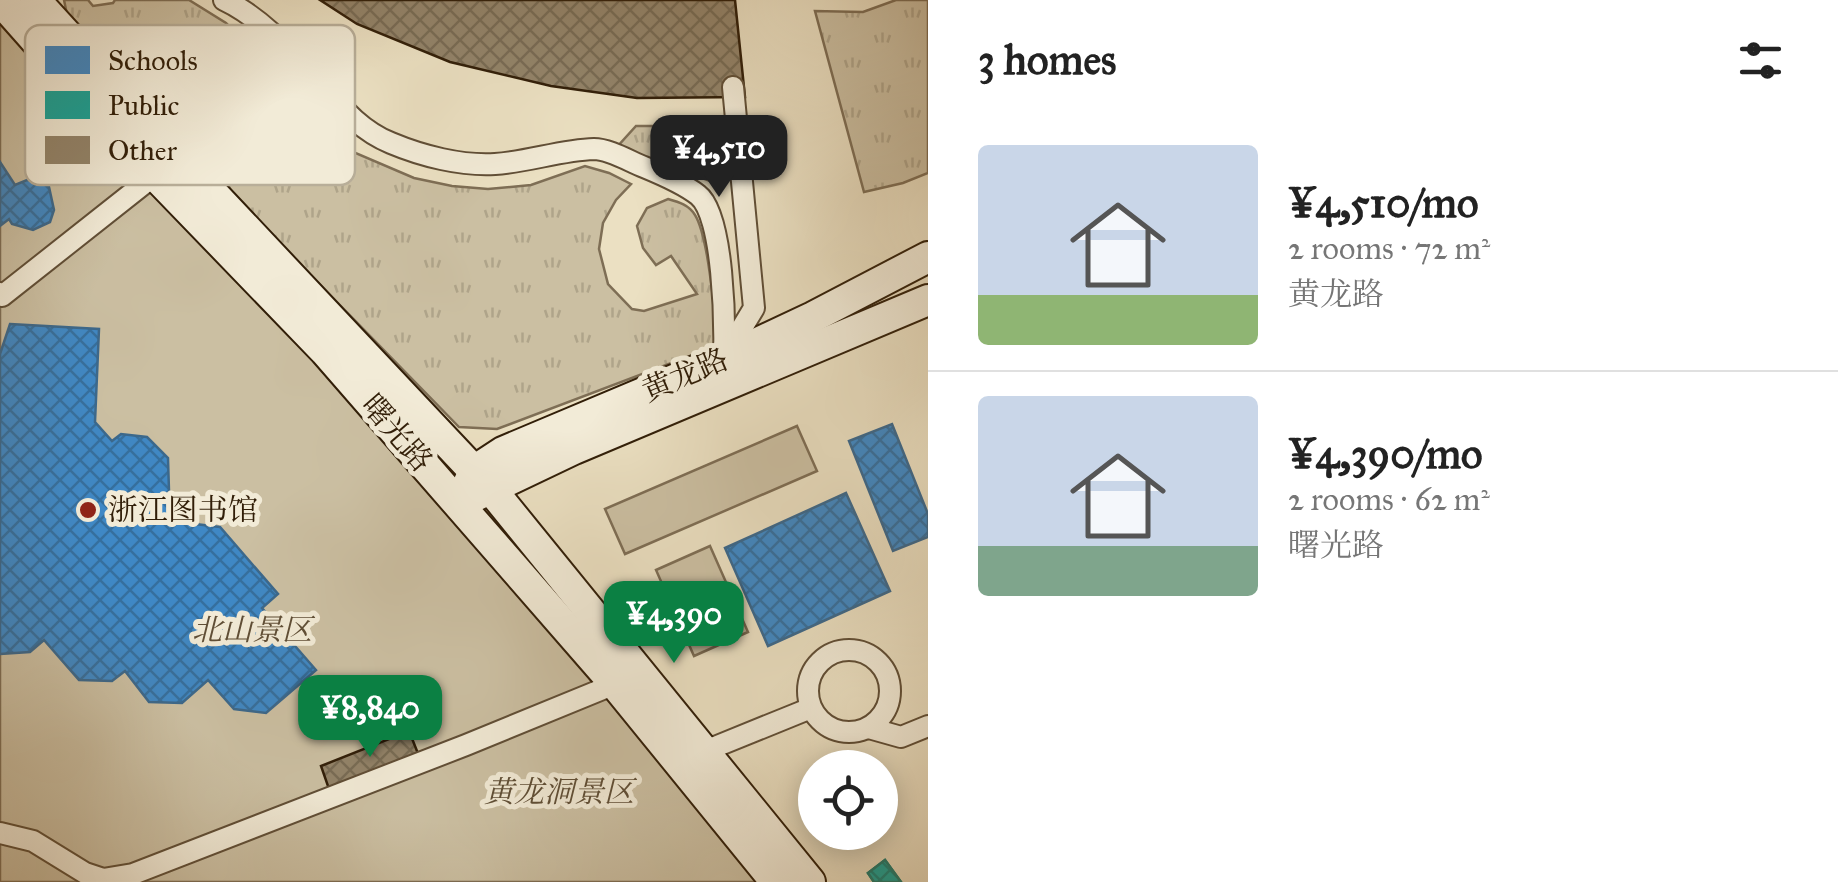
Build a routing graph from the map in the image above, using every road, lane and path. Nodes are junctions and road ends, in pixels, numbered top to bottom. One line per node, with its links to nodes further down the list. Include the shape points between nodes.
1 (0, 0): 6 (main road, 曙光路)
2 (35, 0): 4 (main road, 曙光路)
3 (224, 0): 5 (street)
4 (58, 25)
5 (261, 25)
6 (25, 28)
7 (733, 87): 15 (street, via 754,308)
8 (355, 121): 15 (street, via 387,142 438,159 492,164 598,149 702,197 718,250)
9 (142, 185): 13 (street)
10 (165, 185): 17 (main road, 曙光路, via 325,351)
11 (205, 185): 16 (main road, 曙光路)
12 (928, 257): 15 (main road, 黄龙路)
13 (1, 294)
14 (928, 300): 16 (main road, 黄龙路)
15 (724, 359): 16 (main road, 黄龙路, via 503,452)
16 (482, 480): 17 (main road); 22 (main road, 曙光路)
17 (460, 505): 18 (main road, 曙光路)
18 (615, 684): 23 (street, via 133,874 103,879 34,841); 24 (main road, 曙光路)
19 (812, 708): 21 (street, via 829,728); 21 (street, via 808,694 815,668 836,652 862,652 884,668 889,681 887,708); 22 (street)
20 (928, 726): 21 (street, via 902,737)
21 (869, 728)
22 (706, 752): 25 (main road, 曙光路)
23 (0, 833)
24 (776, 882)
25 (810, 882)

